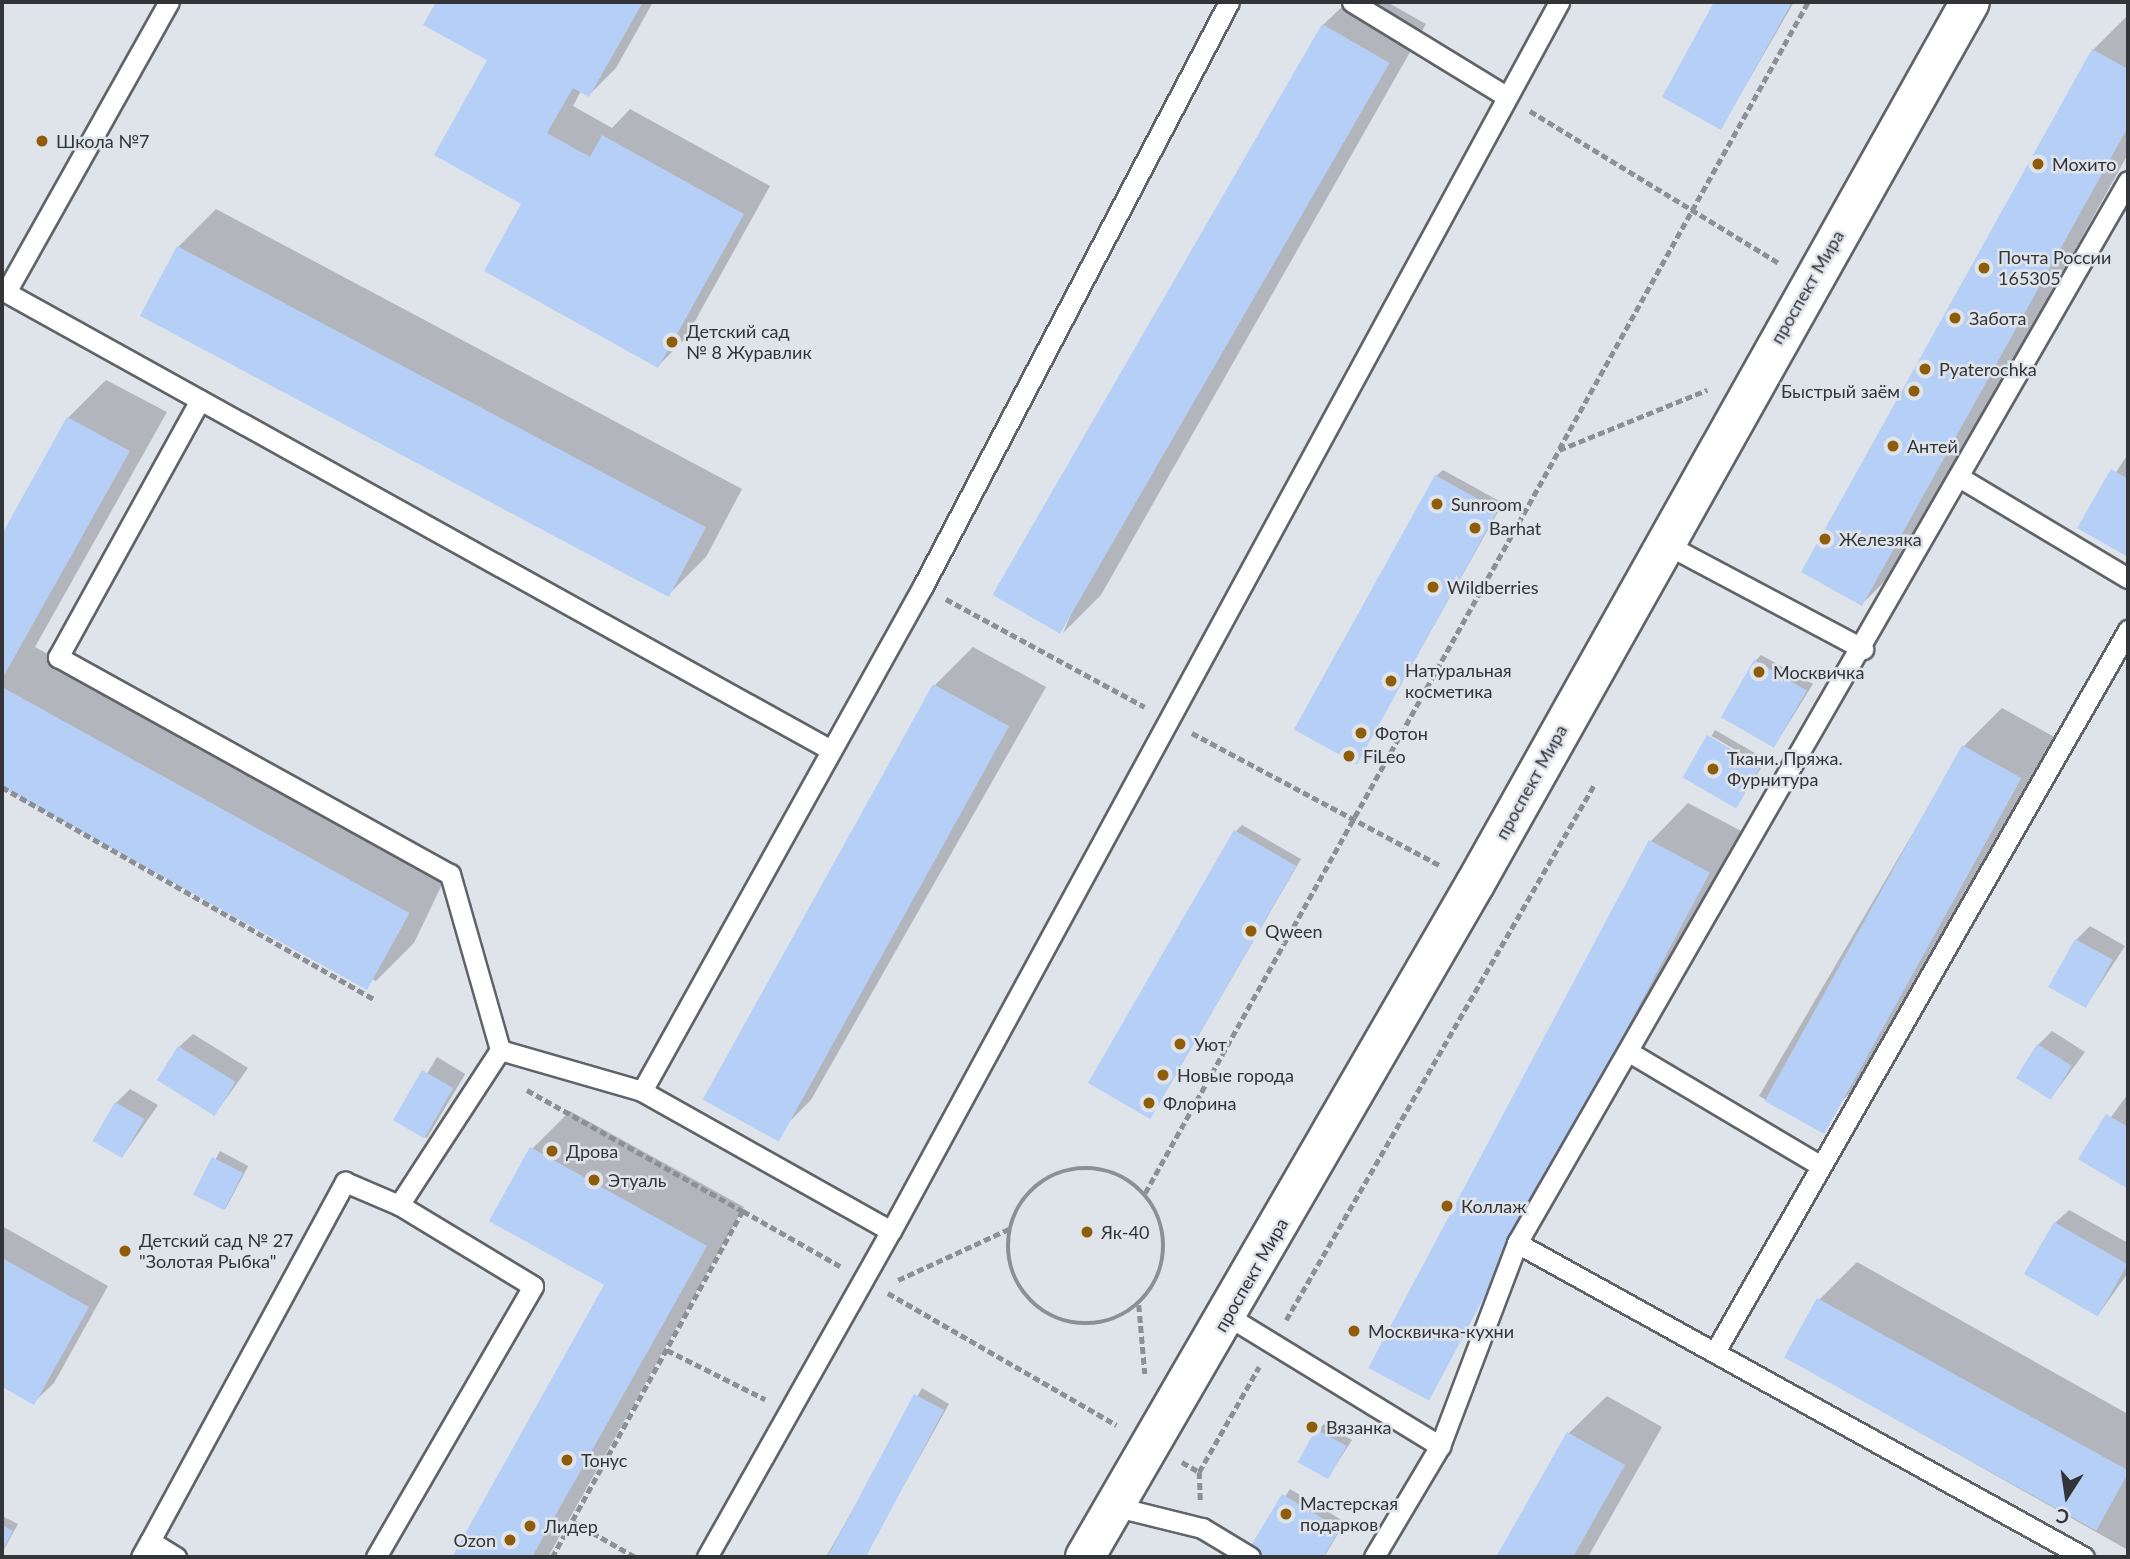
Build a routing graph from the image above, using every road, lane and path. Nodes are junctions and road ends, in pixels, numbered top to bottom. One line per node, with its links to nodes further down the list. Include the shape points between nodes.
1 (169, 2): 11 (lane)
2 (1228, 2): 18 (lane)
3 (1352, 2): 7 (lane)
4 (1559, 2): 7 (lane)
5 (1808, 2): 9 (path)
6 (1970, 2): 10 (street, проспект Мира)
7 (1506, 96): 9 (path); 21 (lane)
8 (2128, 181): 15 (lane)
9 (1693, 210): 10 (path); 14 (path)
10 (1810, 282): 16 (street, проспект Мира)
11 (4, 291): 13 (lane)
12 (1714, 387): 14 (path)
13 (200, 400): 22 (lane); 28 (lane, via 58,657 450,873)
14 (1559, 450): 25 (path)
15 (1959, 477): 17 (lane); 20 (lane)
16 (1662, 542): 20 (lane); 26 (street, проспект Мира)
17 (2128, 578)
18 (923, 586): 21 (path); 22 (lane)
19 (2128, 630): 32 (lane)
20 (1863, 649): 29 (lane)
21 (1168, 720): 25 (path); 37 (lane)
22 (829, 749): 31 (lane)
23 (1594, 785): 41 (path)
24 (2, 787): 27 (path)
25 (1353, 818): 26 (path); 33 (path)
26 (1475, 884): 40 (street, проспект Мира)
27 (376, 1000)
28 (500, 1050): 30 (lane); 31 (lane)
29 (1629, 1052): 32 (lane); 38 (lane)
30 (488, 1069): 34 (lane); 35 (path)
31 (642, 1091): 37 (lane)
32 (1821, 1166): 43 (lane)
33 (1145, 1193): 36 (path, via 1103,1168 1054,1174 1018,1207); 36 (path, via 1158,1214 1164,1262 1155,1285 1118,1318 1070,1323 1028,1299 1014,1278)
34 (399, 1205): 51 (lane, via 345,1182); 53 (lane, via 533,1286)
35 (743, 1211): 39 (path); 42 (path)
36 (1009, 1229): 45 (path, via 880,1289)
37 (891, 1231): 39 (lane)
38 (1517, 1243): 43 (lane); 46 (lane)
39 (865, 1281): 44 (lane)
40 (1228, 1316): 41 (lane); 45 (street, проспект Мира)
41 (1272, 1343): 46 (lane); 47 (path)
42 (667, 1350): 44 (path); 49 (path)
43 (1716, 1350): 60 (lane)
44 (787, 1411): 56 (lane)
45 (1151, 1445): 47 (path); 48 (street, проспект Мира)
46 (1440, 1446): 59 (lane)
47 (1199, 1472): 50 (path)
48 (1113, 1506): 50 (lane); 57 (street, проспект Мира)
49 (574, 1522): 54 (path); 55 (path)
50 (1202, 1528): 58 (lane)
51 (145, 1549): 52 (lane)
52 (176, 1557)
53 (376, 1557)
54 (553, 1557)
55 (635, 1557)
56 (707, 1557)
57 (1085, 1557)
58 (1250, 1557)
59 (1374, 1557)
60 (2084, 1557)

